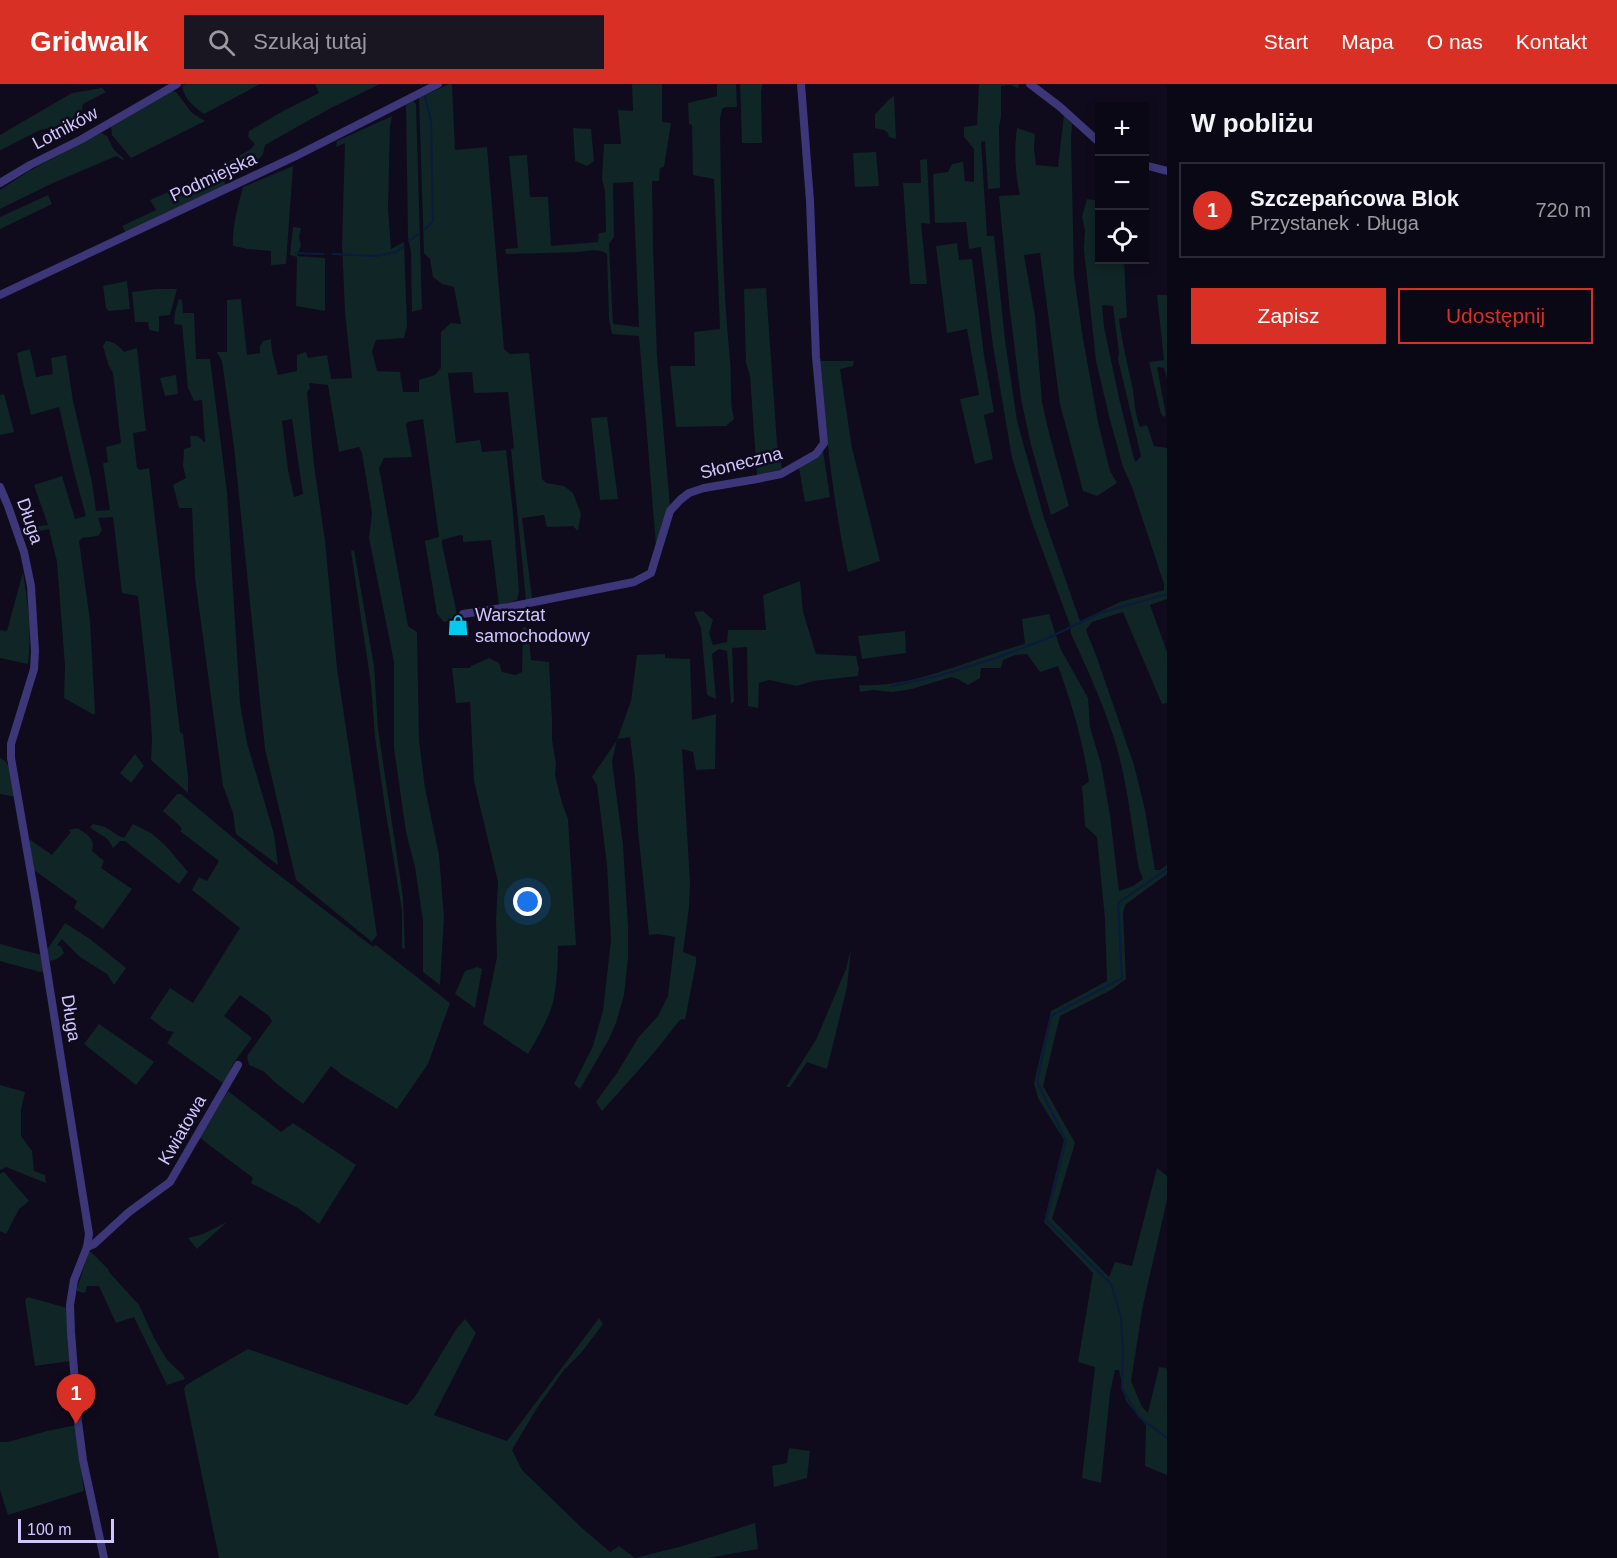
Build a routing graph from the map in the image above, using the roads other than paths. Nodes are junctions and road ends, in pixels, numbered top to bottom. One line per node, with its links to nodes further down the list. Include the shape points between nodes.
1 (177, 84): 8 (street, Lotników)
2 (438, 84): 9 (street, Podmiejska, via 296,156)
3 (801, 84): 11 (street, Słoneczna, via 824,443 816,454 781,474 689,493 670,511 651,573 634,582)
4 (1030, 84): 5 (street)
5 (1095, 138)
6 (1149, 166): 7 (street)
7 (1167, 171)
8 (0, 183)
9 (0, 295)
10 (0, 487): 13 (street, Długa, via 24,552 35,651 34,669 11,744 11,758 85,1202)
11 (463, 614)
12 (238, 1065): 13 (street, Kwiatowa, via 170,1182)
13 (87, 1247): 14 (street, Długa, via 74,1280 71,1332 83,1460)
14 (104, 1558)

